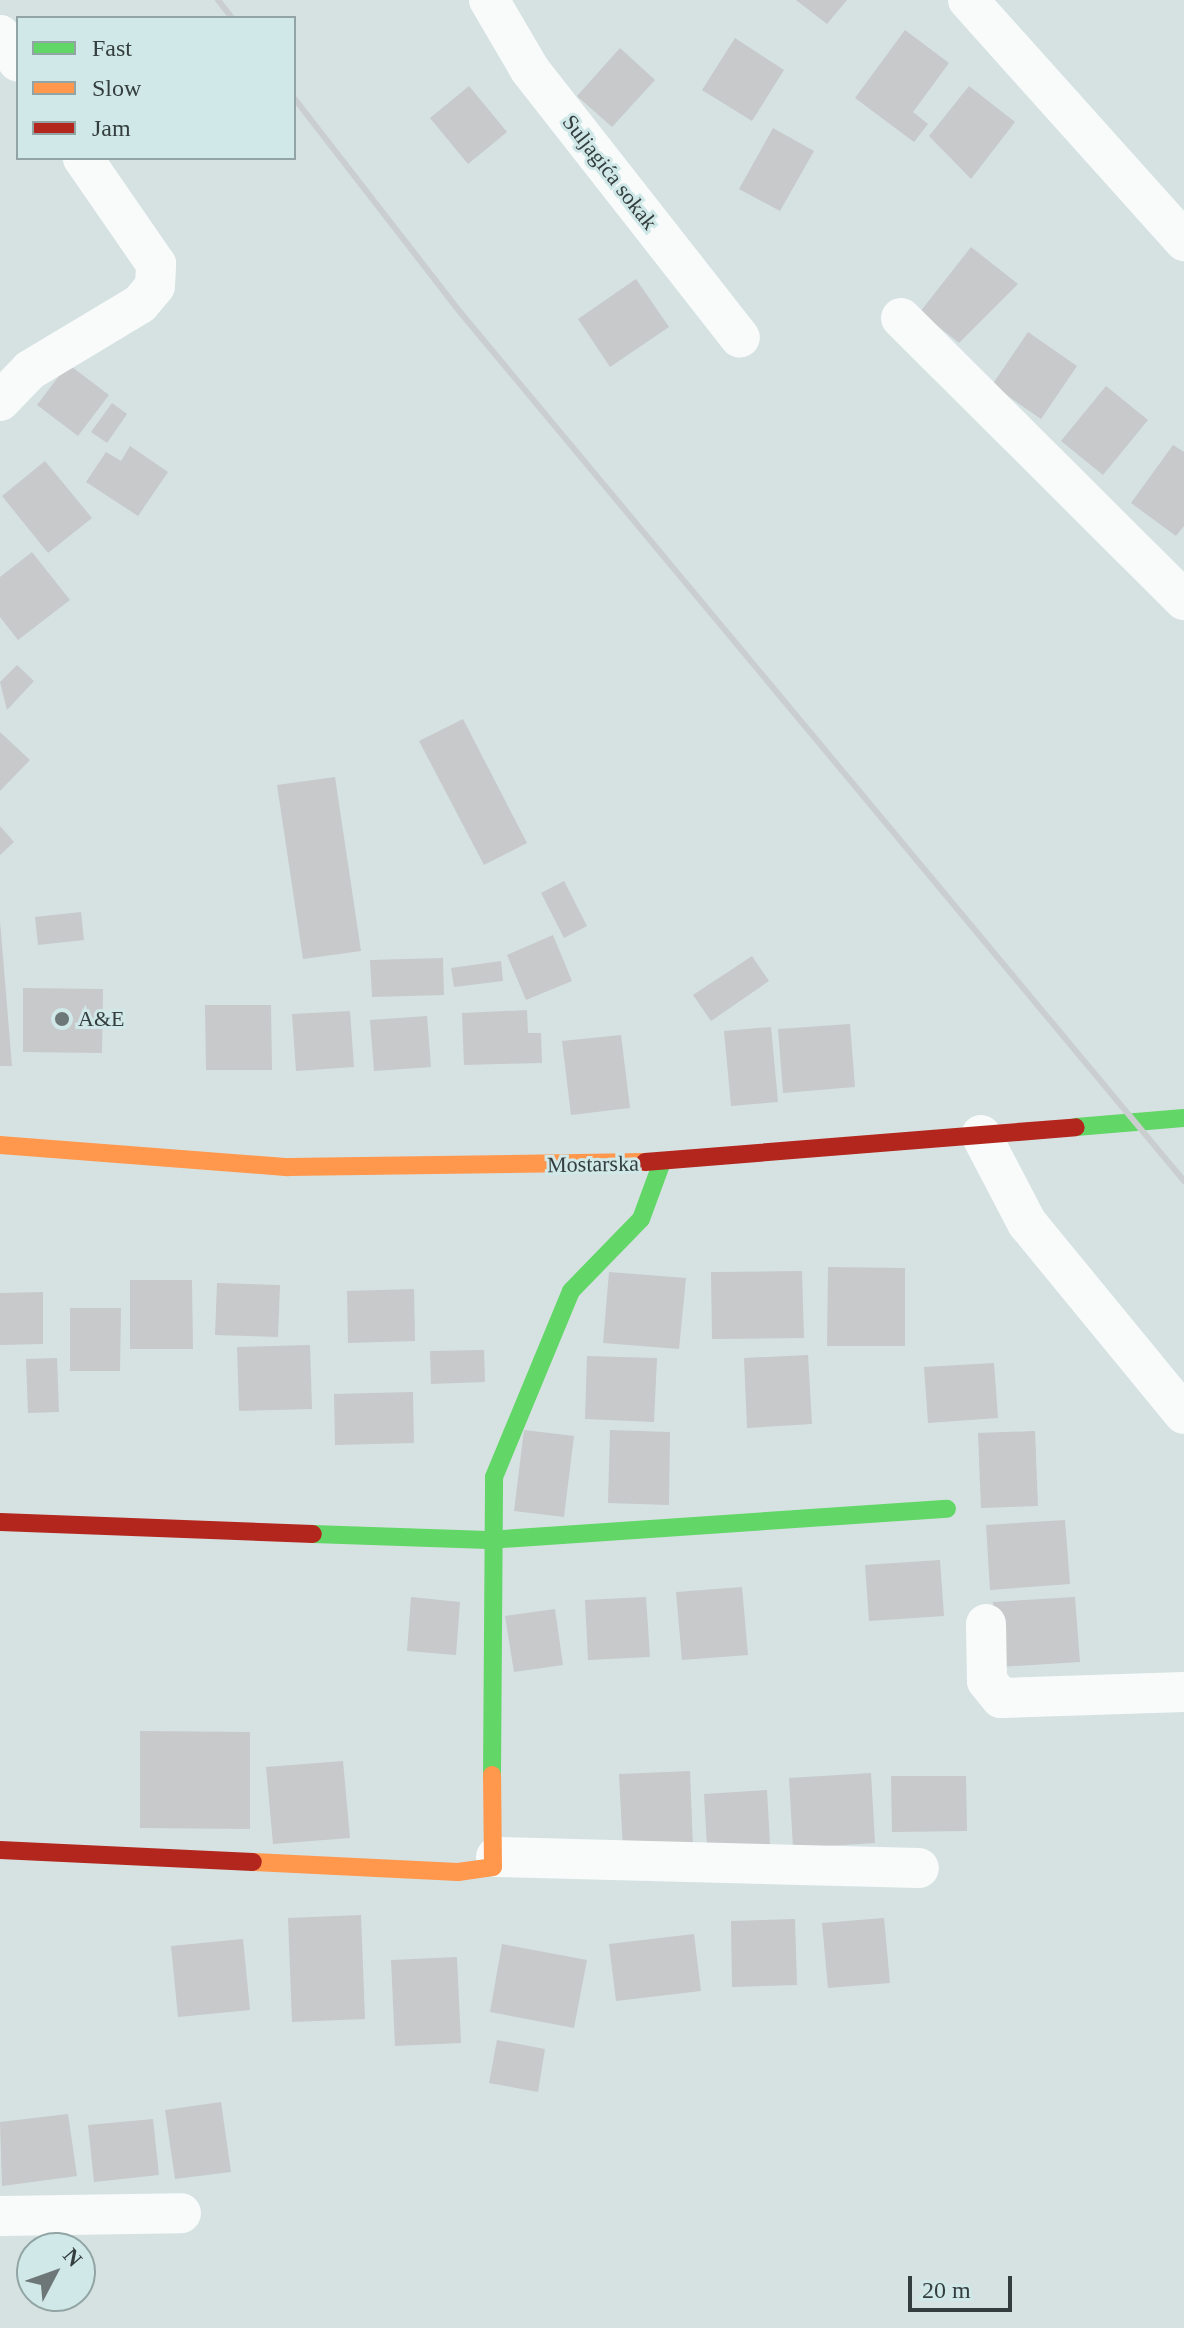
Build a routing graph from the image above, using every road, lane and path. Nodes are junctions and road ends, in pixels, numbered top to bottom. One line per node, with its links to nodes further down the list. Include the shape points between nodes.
1 (489, 0): 8 (street, Suljagića sokak, via 530,70)
2 (968, 0): 6 (street)
3 (0, 35): 4 (street)
4 (16, 59)
5 (84, 160): 9 (street, via 156,264 155,286 140,304 30,370)
6 (1184, 241)
7 (901, 318): 10 (street)
8 (740, 338)
9 (0, 401)
10 (1184, 600)
11 (1184, 1118): 12 (street, Mostarska)
12 (981, 1135): 14 (street, Mostarska); 15 (street, via 1027,1223)
13 (0, 1145): 14 (street, Mostarska, via 288,1167)
14 (662, 1162): 18 (street, via 641,1219 571,1291 494,1477)
15 (1184, 1414)
16 (947, 1509): 18 (street)
17 (0, 1522): 18 (street)
18 (488, 1540): 22 (street)
19 (986, 1624): 20 (street, via 987,1681 1001,1698)
20 (1184, 1692)
21 (0, 1850): 22 (street, via 458,1872 493,1867)
22 (496, 1857): 23 (street)
23 (919, 1868)
24 (181, 2213): 25 (street)
25 (0, 2216)

